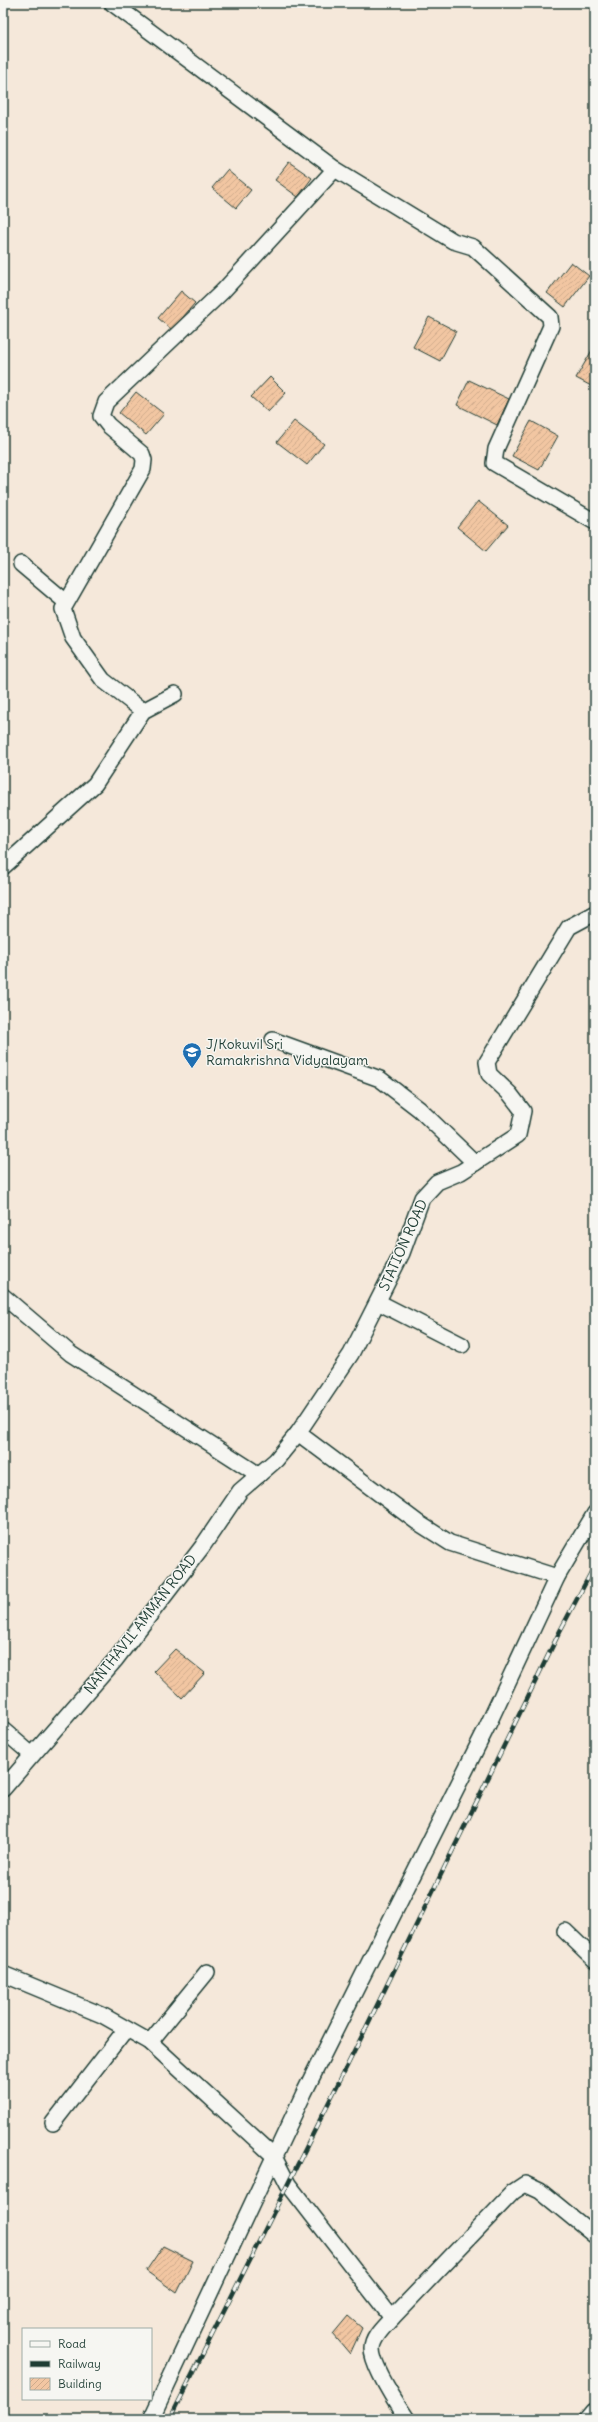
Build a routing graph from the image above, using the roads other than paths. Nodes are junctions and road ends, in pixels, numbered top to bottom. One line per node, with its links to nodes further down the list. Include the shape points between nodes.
1 (112, 3): 2 (street)
2 (335, 169): 3 (street, via 453,241 473,247 550,316 551,326 496,449 494,463); 5 (street, via 223,291 106,402 101,416 142,454 143,470)
3 (595, 522)
4 (21, 564): 5 (street)
5 (66, 602): 7 (street, via 63,609 73,638 103,680)
6 (175, 694): 7 (street)
7 (143, 711): 8 (street, via 95,784)
8 (3, 867)
9 (595, 913): 11 (street, STATION ROAD, via 569,927 487,1062 489,1074 523,1111 518,1135)
10 (273, 1040): 11 (street, via 380,1079 419,1109)
11 (475, 1163): 13 (street, STATION ROAD, via 437,1182 422,1198 402,1253)
12 (3, 1296): 16 (street, via 71,1354)
13 (378, 1302): 14 (street); 15 (street, STATION ROAD, via 351,1354)
14 (462, 1345)
15 (298, 1433): 16 (street, STATION ROAD, via 276,1460); 18 (street, via 417,1522 450,1543)
16 (259, 1475): 20 (street, NANTHAVIL AMMAN ROAD, via 240,1491 202,1547 116,1659)
17 (595, 1513): 18 (street)
18 (557, 1577): 29 (street, via 486,1729)
19 (3, 1730): 20 (street)
20 (32, 1754): 21 (street, NANTHAVIL AMMAN ROAD)
21 (3, 1790)
22 (565, 1931): 23 (street)
23 (595, 1960)
24 (207, 1972): 27 (street)
25 (3, 1974): 26 (street, via 102,2015)
26 (126, 2030): 27 (street); 28 (street)
27 (150, 2042): 29 (street)
28 (53, 2123)
29 (273, 2155): 31 (street, via 288,2184); 33 (street)
30 (595, 2236): 31 (street, via 540,2191 525,2184 513,2192)
31 (392, 2318): 34 (street, via 375,2338 372,2348 389,2390)
32 (595, 2413): 35 (street)
33 (151, 2419)
34 (406, 2419)
35 (590, 2419)

